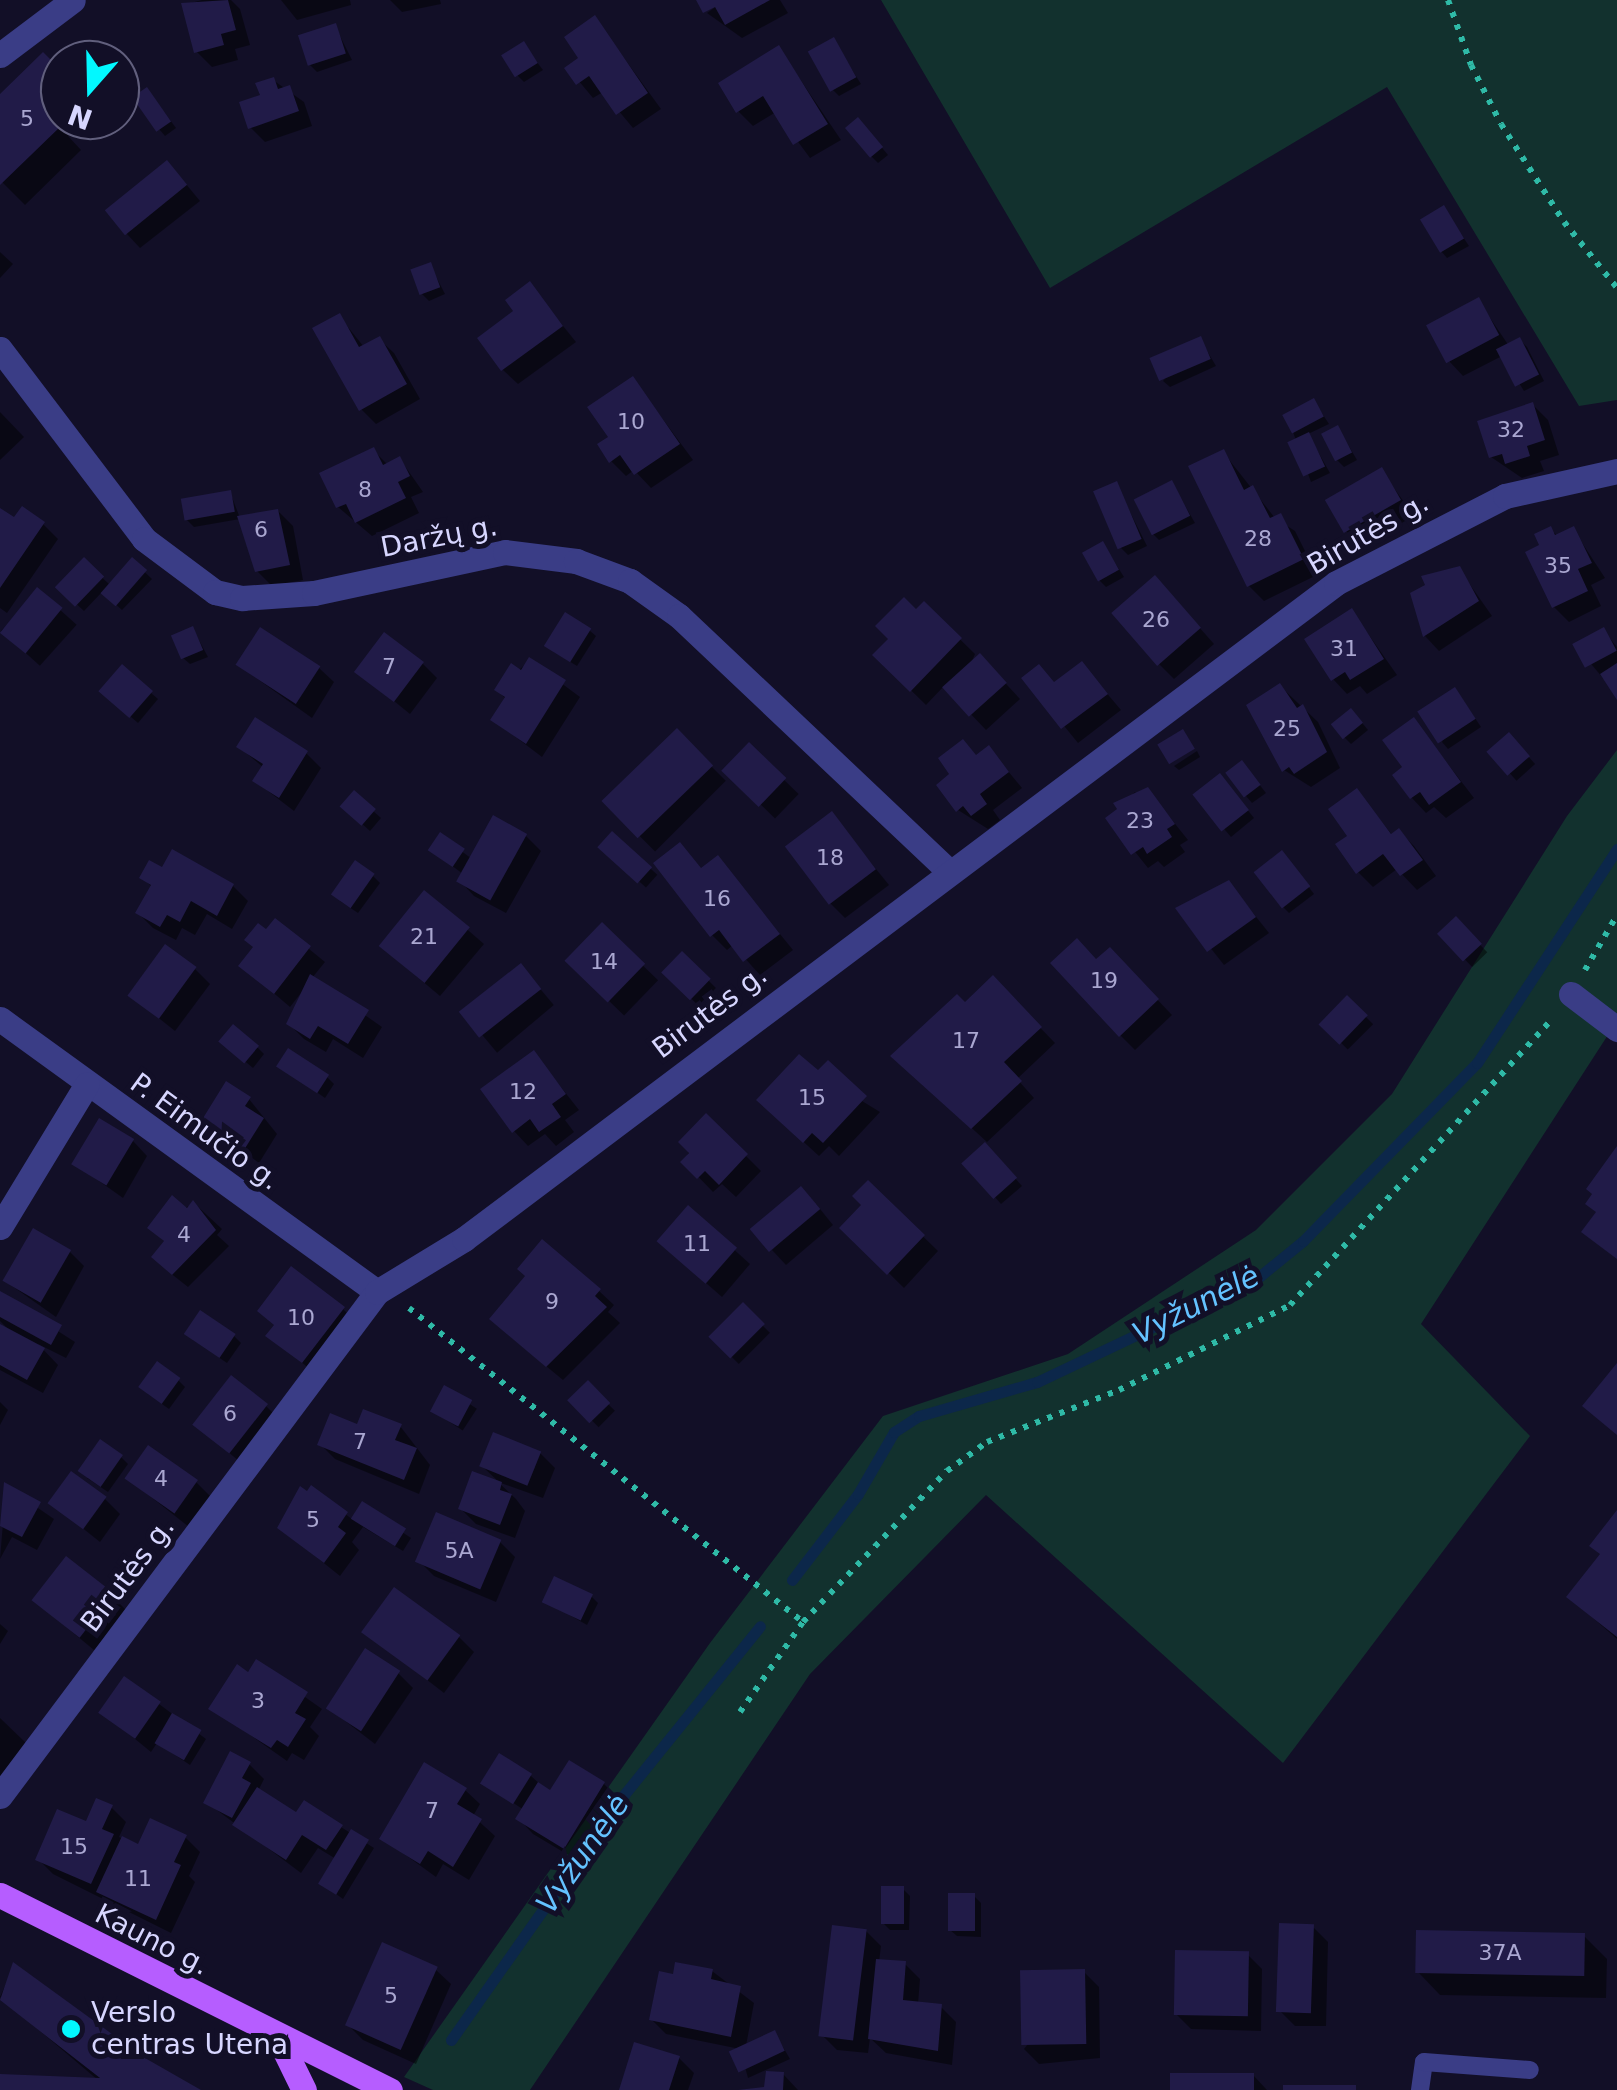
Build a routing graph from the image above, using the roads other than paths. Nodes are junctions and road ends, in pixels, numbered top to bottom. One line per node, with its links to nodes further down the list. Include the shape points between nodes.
1 (73, 0): 2 (street)
2 (0, 55)
3 (0, 349): 5 (street, Daržų g., via 144,539 215,592 242,598 314,593 505,552 576,560 630,581 680,616)
4 (1617, 471): 5 (street, Birutės g., via 1505,496 1336,584)
5 (948, 870): 11 (street, Birutės g., via 464,1239)
6 (1571, 994): 8 (street)
7 (0, 1019): 9 (street, P. Eimučio g.)
8 (1617, 1029)
9 (87, 1084): 10 (street); 11 (street, P. Eimučio g.)
10 (0, 1227)
11 (378, 1292): 12 (street, Birutės g.)
12 (0, 1796)
13 (0, 1895): 14 (main road, Kauno g.)
14 (278, 2037): 16 (main road, Kauno g.); 17 (main road)
15 (1530, 2070): 18 (lane, via 1424,2062)
16 (382, 2088)
17 (304, 2090)
18 (1420, 2090)

